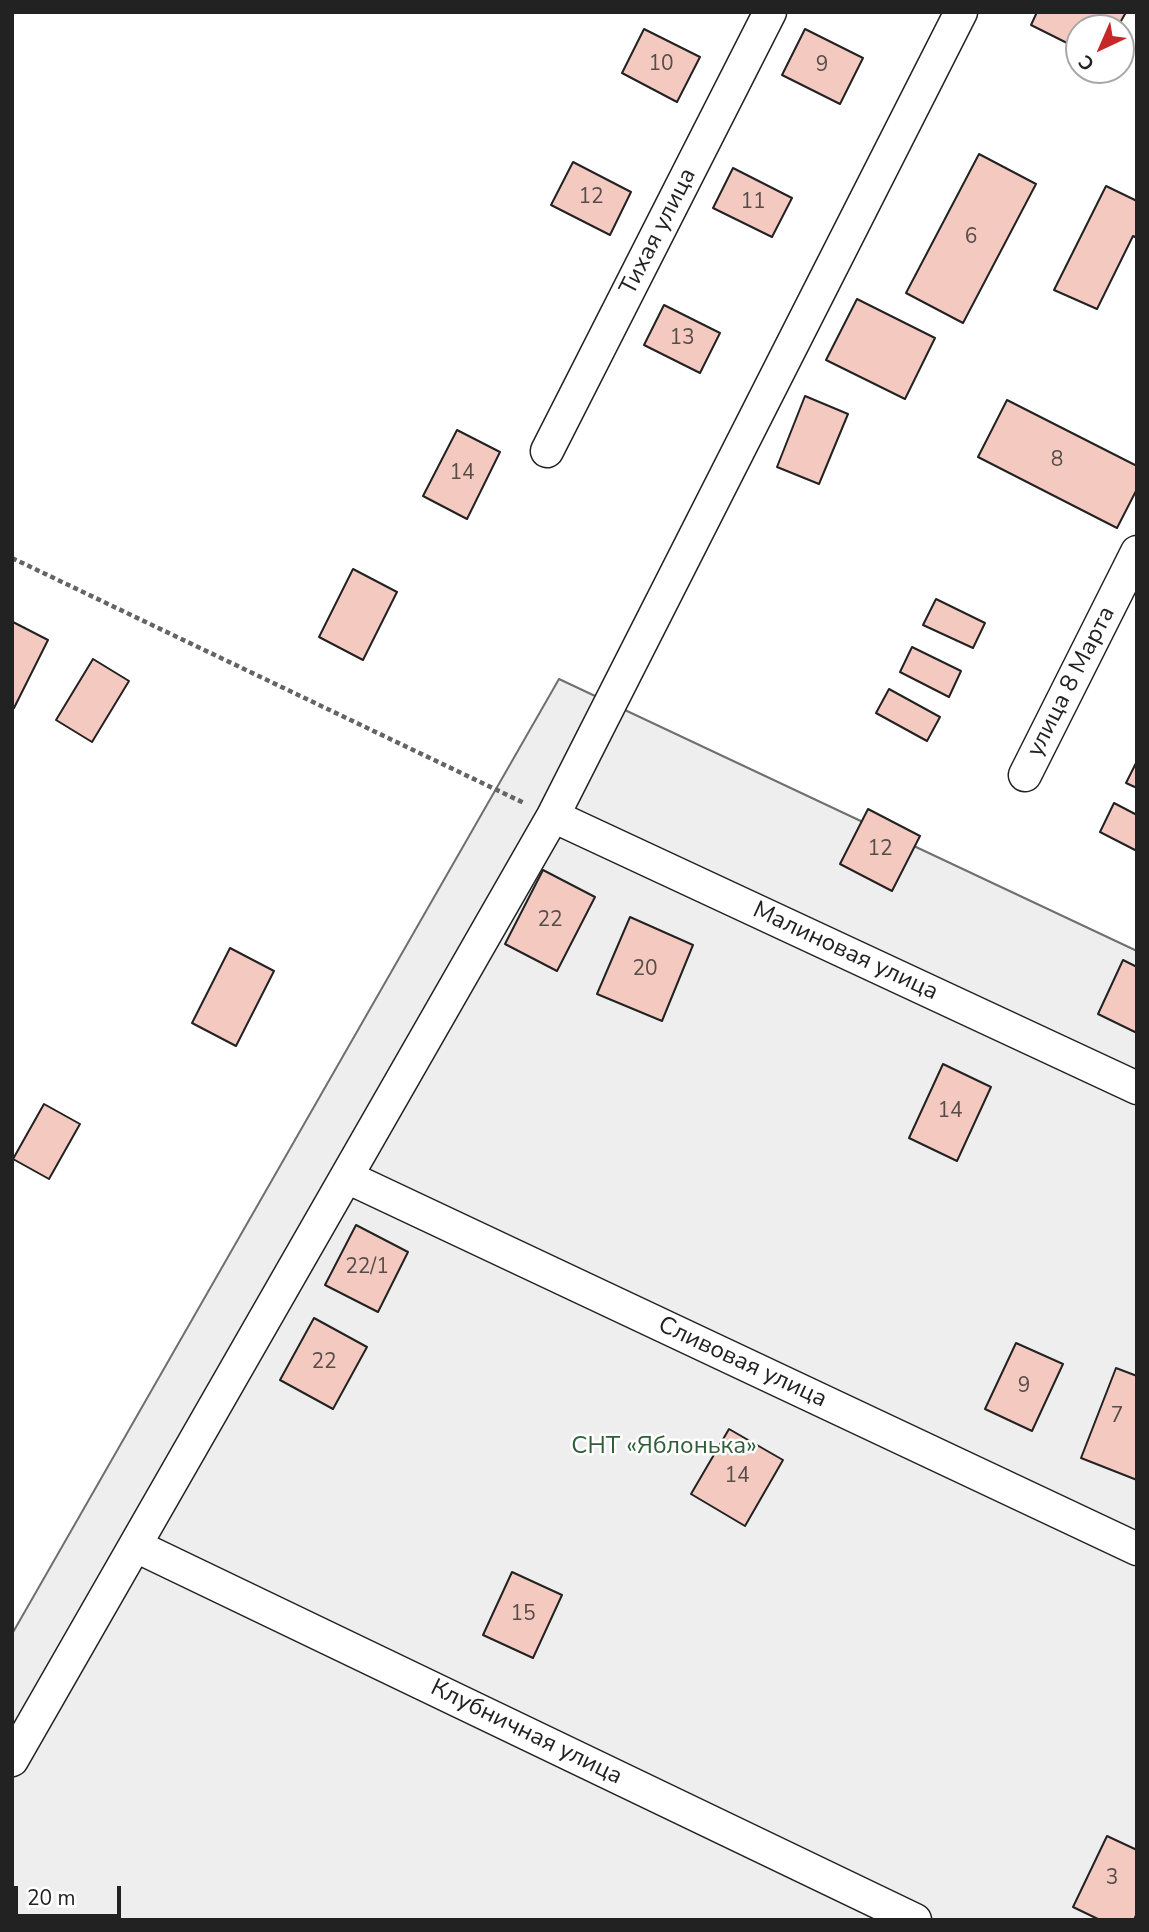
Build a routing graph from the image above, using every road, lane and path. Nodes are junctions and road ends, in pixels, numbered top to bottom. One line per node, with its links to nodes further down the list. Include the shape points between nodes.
1 (770, 12): 3 (street, Тихая улица)
2 (961, 12): 7 (street)
3 (547, 451)
4 (1137, 552): 6 (street, улица 8 Марта)
5 (12, 558): 7 (path)
6 (1025, 775)
7 (554, 816): 8 (street, Малиновая улица); 9 (street)
8 (1137, 1088)
9 (347, 1177): 10 (street); 11 (street, Сливовая улица)
10 (136, 1546): 12 (street); 13 (street, Клубничная улица)
11 (1137, 1549)
12 (12, 1760)
13 (915, 1920)

